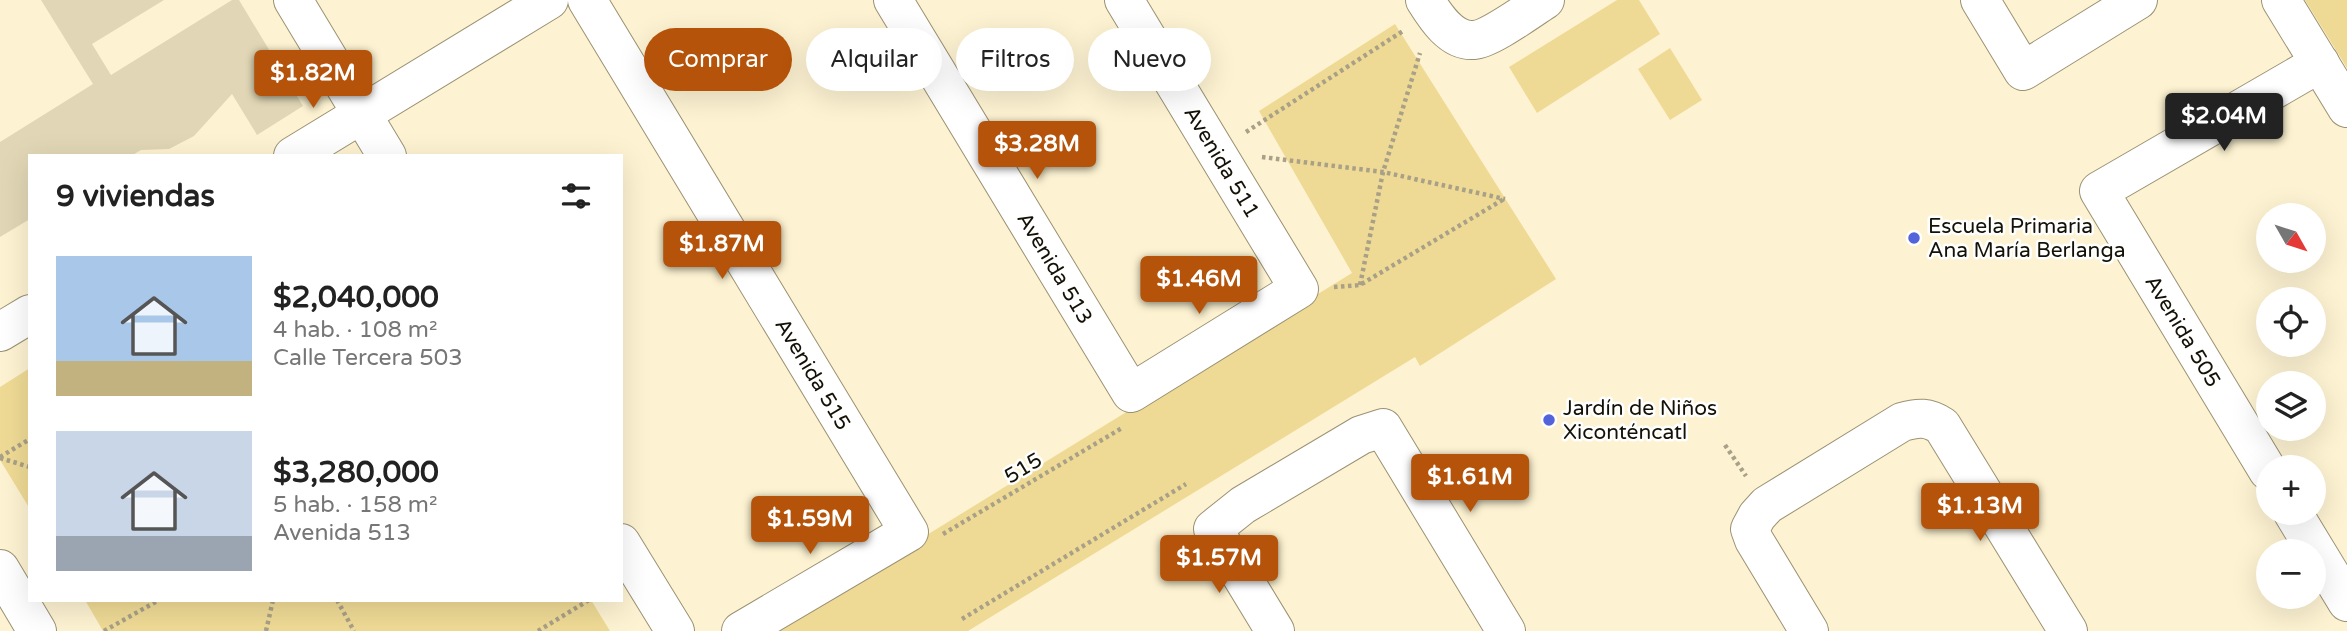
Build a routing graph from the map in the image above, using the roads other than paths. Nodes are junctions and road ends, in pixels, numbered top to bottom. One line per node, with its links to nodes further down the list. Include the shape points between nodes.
1 (293, 0): 13 (street)
2 (549, 0): 13 (street)
3 (587, 0): 26 (street, Avenida 515, via 926,533)
4 (893, 0): 16 (street, Avenida 513, via 1131,407)
5 (1124, 0): 16 (street, Avenida 511)
6 (1545, 0): 10 (street, via 1474,40)
7 (1980, 0): 8 (street, via 2022,71)
8 (2138, 0)
9 (2281, 0): 11 (street)
10 (1439, 16)
11 (2320, 63): 12 (street); 19 (street, Avenida 505, via 2099,191)
12 (2347, 108)
13 (362, 115): 14 (street); 15 (street)
14 (296, 154)
15 (386, 154)
16 (1299, 289)
17 (28, 315): 18 (street)
18 (0, 332)
19 (2258, 455)
20 (2300, 525): 23 (street)
21 (623, 546): 25 (street)
22 (0, 569): 24 (street)
23 (2347, 602)
24 (37, 631)
25 (675, 631)
26 (741, 631)
27 (1275, 631): 28 (street, via 1213,529 1243,505 1361,435 1383,428)
28 (1506, 631)
29 (1809, 631): 30 (street, via 1760,551 1750,529 1756,516 1902,422 1916,418 1930,418 1942,426)
30 (2068, 631)

